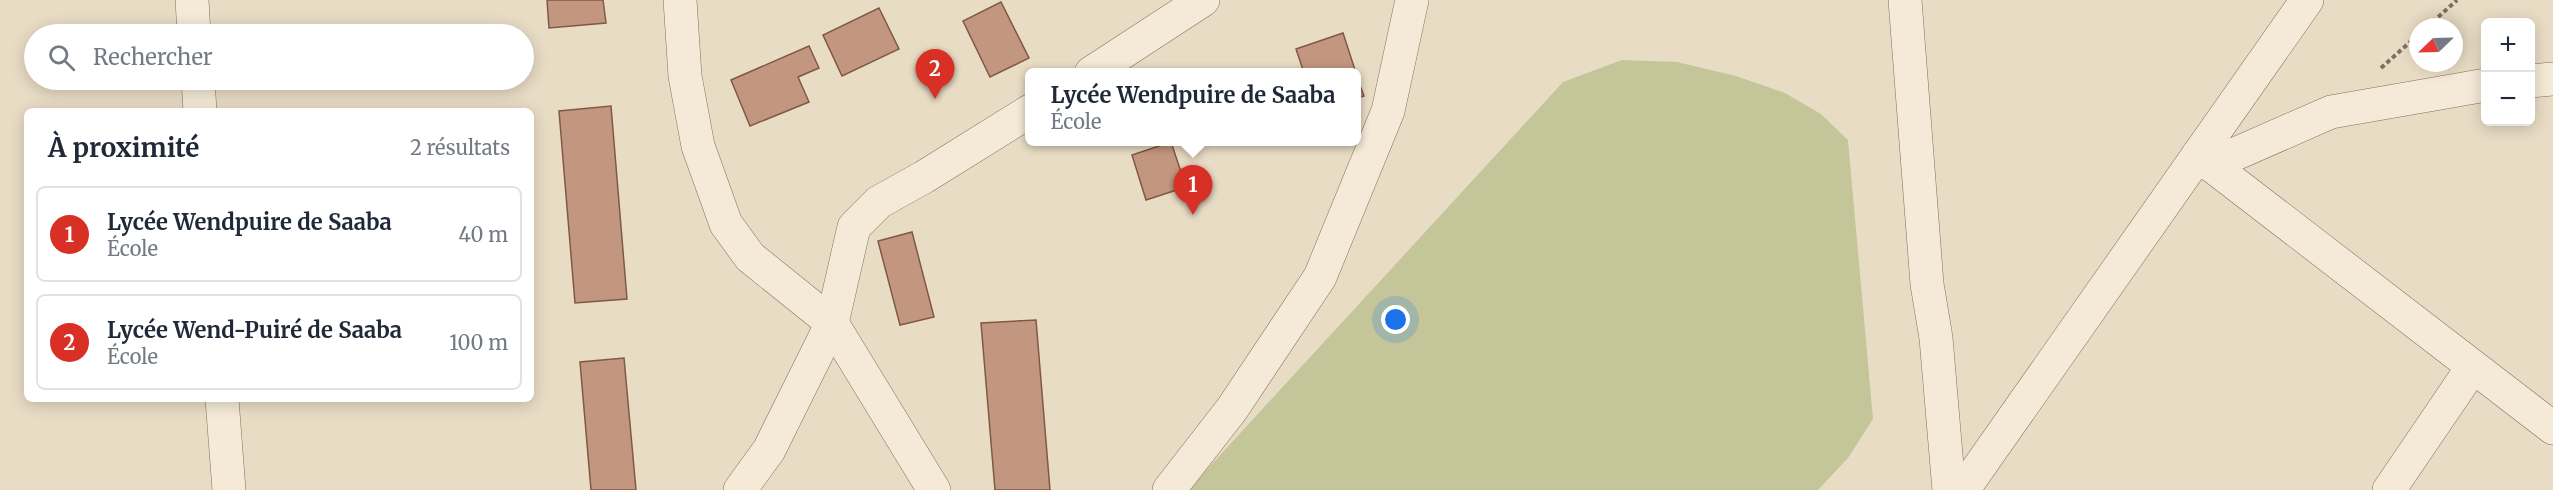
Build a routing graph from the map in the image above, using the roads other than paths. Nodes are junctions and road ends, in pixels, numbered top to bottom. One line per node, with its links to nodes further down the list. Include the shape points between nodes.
1 (192, 0): 7 (street)
2 (680, 0): 16 (street, via 685,76 698,146 726,224 750,257)
3 (1203, 0): 8 (street)
4 (1412, 0): 23 (street, via 1388,111 1320,277 1232,409)
5 (1905, 0): 24 (street, via 1927,284 1936,338)
6 (2307, 0): 15 (street)
7 (193, 24)
8 (1097, 68)
9 (2553, 79): 10 (street)
10 (2535, 81)
11 (2481, 86): 15 (street, via 2331,112)
12 (199, 90): 13 (street)
13 (200, 108)
14 (1025, 114): 16 (street, via 879,202 855,228)
15 (2204, 160): 17 (street); 25 (street)
16 (832, 323): 21 (street, via 769,450); 22 (street)
17 (2472, 368): 19 (street); 26 (street)
18 (222, 402): 20 (street)
19 (2553, 428)
20 (229, 490)
21 (740, 490)
22 (934, 490)
23 (1169, 490)
24 (1949, 490)
25 (1963, 490)
26 (2389, 490)

